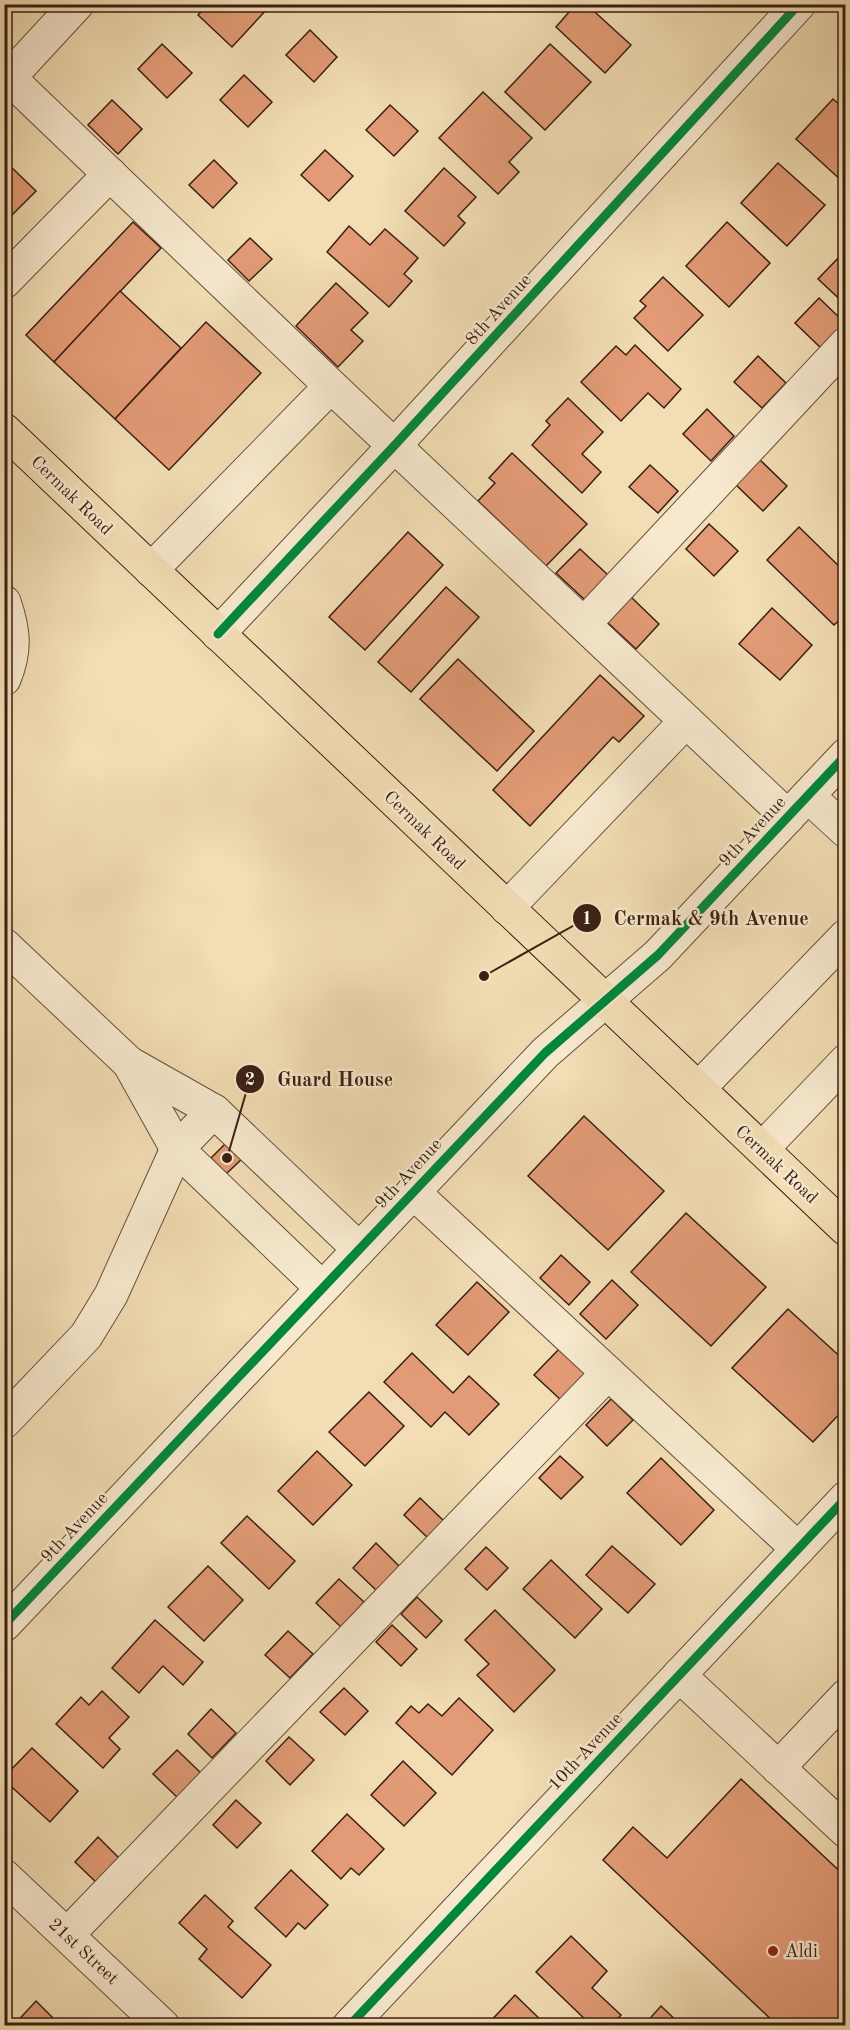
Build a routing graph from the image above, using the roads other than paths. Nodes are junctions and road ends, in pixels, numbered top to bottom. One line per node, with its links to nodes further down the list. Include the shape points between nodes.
1 (77, 4): 3 (street)
2 (799, 4): 9 (street, 8th Avenue)
3 (6, 78): 4 (street)
4 (110, 174): 5 (street); 7 (street)
5 (4, 282)
6 (846, 344): 12 (street)
7 (331, 386): 9 (street); 10 (street)
8 (4, 430): 10 (main road, Cermak Road)
9 (394, 446): 12 (street); 13 (street, 8th Avenue)
10 (151, 570): 13 (main road, Cermak Road)
11 (4, 602): 14 (street, via 14,640)
12 (584, 624): 15 (street)
13 (218, 634): 19 (main road, Cermak Road)
14 (4, 679)
15 (686, 721): 17 (street); 19 (street)
16 (846, 755): 17 (street, 9th Avenue)
17 (798, 807): 18 (street); 22 (street, 9th Avenue, via 658,955)
18 (846, 831)
19 (507, 908): 22 (main road, Cermak Road)
20 (846, 936): 25 (street)
21 (4, 945): 24 (street)
22 (604, 1001): 25 (main road, Cermak Road); 29 (street, 9th Avenue, via 545,1053)
23 (846, 1061): 28 (street)
24 (129, 1063): 26 (street); 27 (street)
25 (698, 1089): 28 (main road, Cermak Road)
26 (214, 1111): 27 (street); 31 (street)
27 (177, 1149): 32 (street); 34 (street, via 99,1317 86,1336)
28 (762, 1149): 30 (main road, Cermak Road)
29 (413, 1192): 31 (street, 9th Avenue); 33 (street)
30 (846, 1228)
31 (359, 1249): 32 (street, 9th Avenue)
32 (322, 1288): 37 (street, 9th Avenue)
33 (608, 1373): 36 (street); 43 (street)
34 (4, 1422)
35 (846, 1498): 36 (street, 10th Avenue)
36 (798, 1549): 38 (street, 10th Avenue)
37 (4, 1625)
38 (679, 1675): 40 (street); 45 (street, 10th Avenue)
39 (846, 1696): 40 (street)
40 (778, 1768): 41 (street)
41 (843, 1824)
42 (4, 1876): 43 (street, 21st Street)
43 (67, 1935): 44 (street, 21st Street)
44 (163, 2025)
45 (349, 2025)

